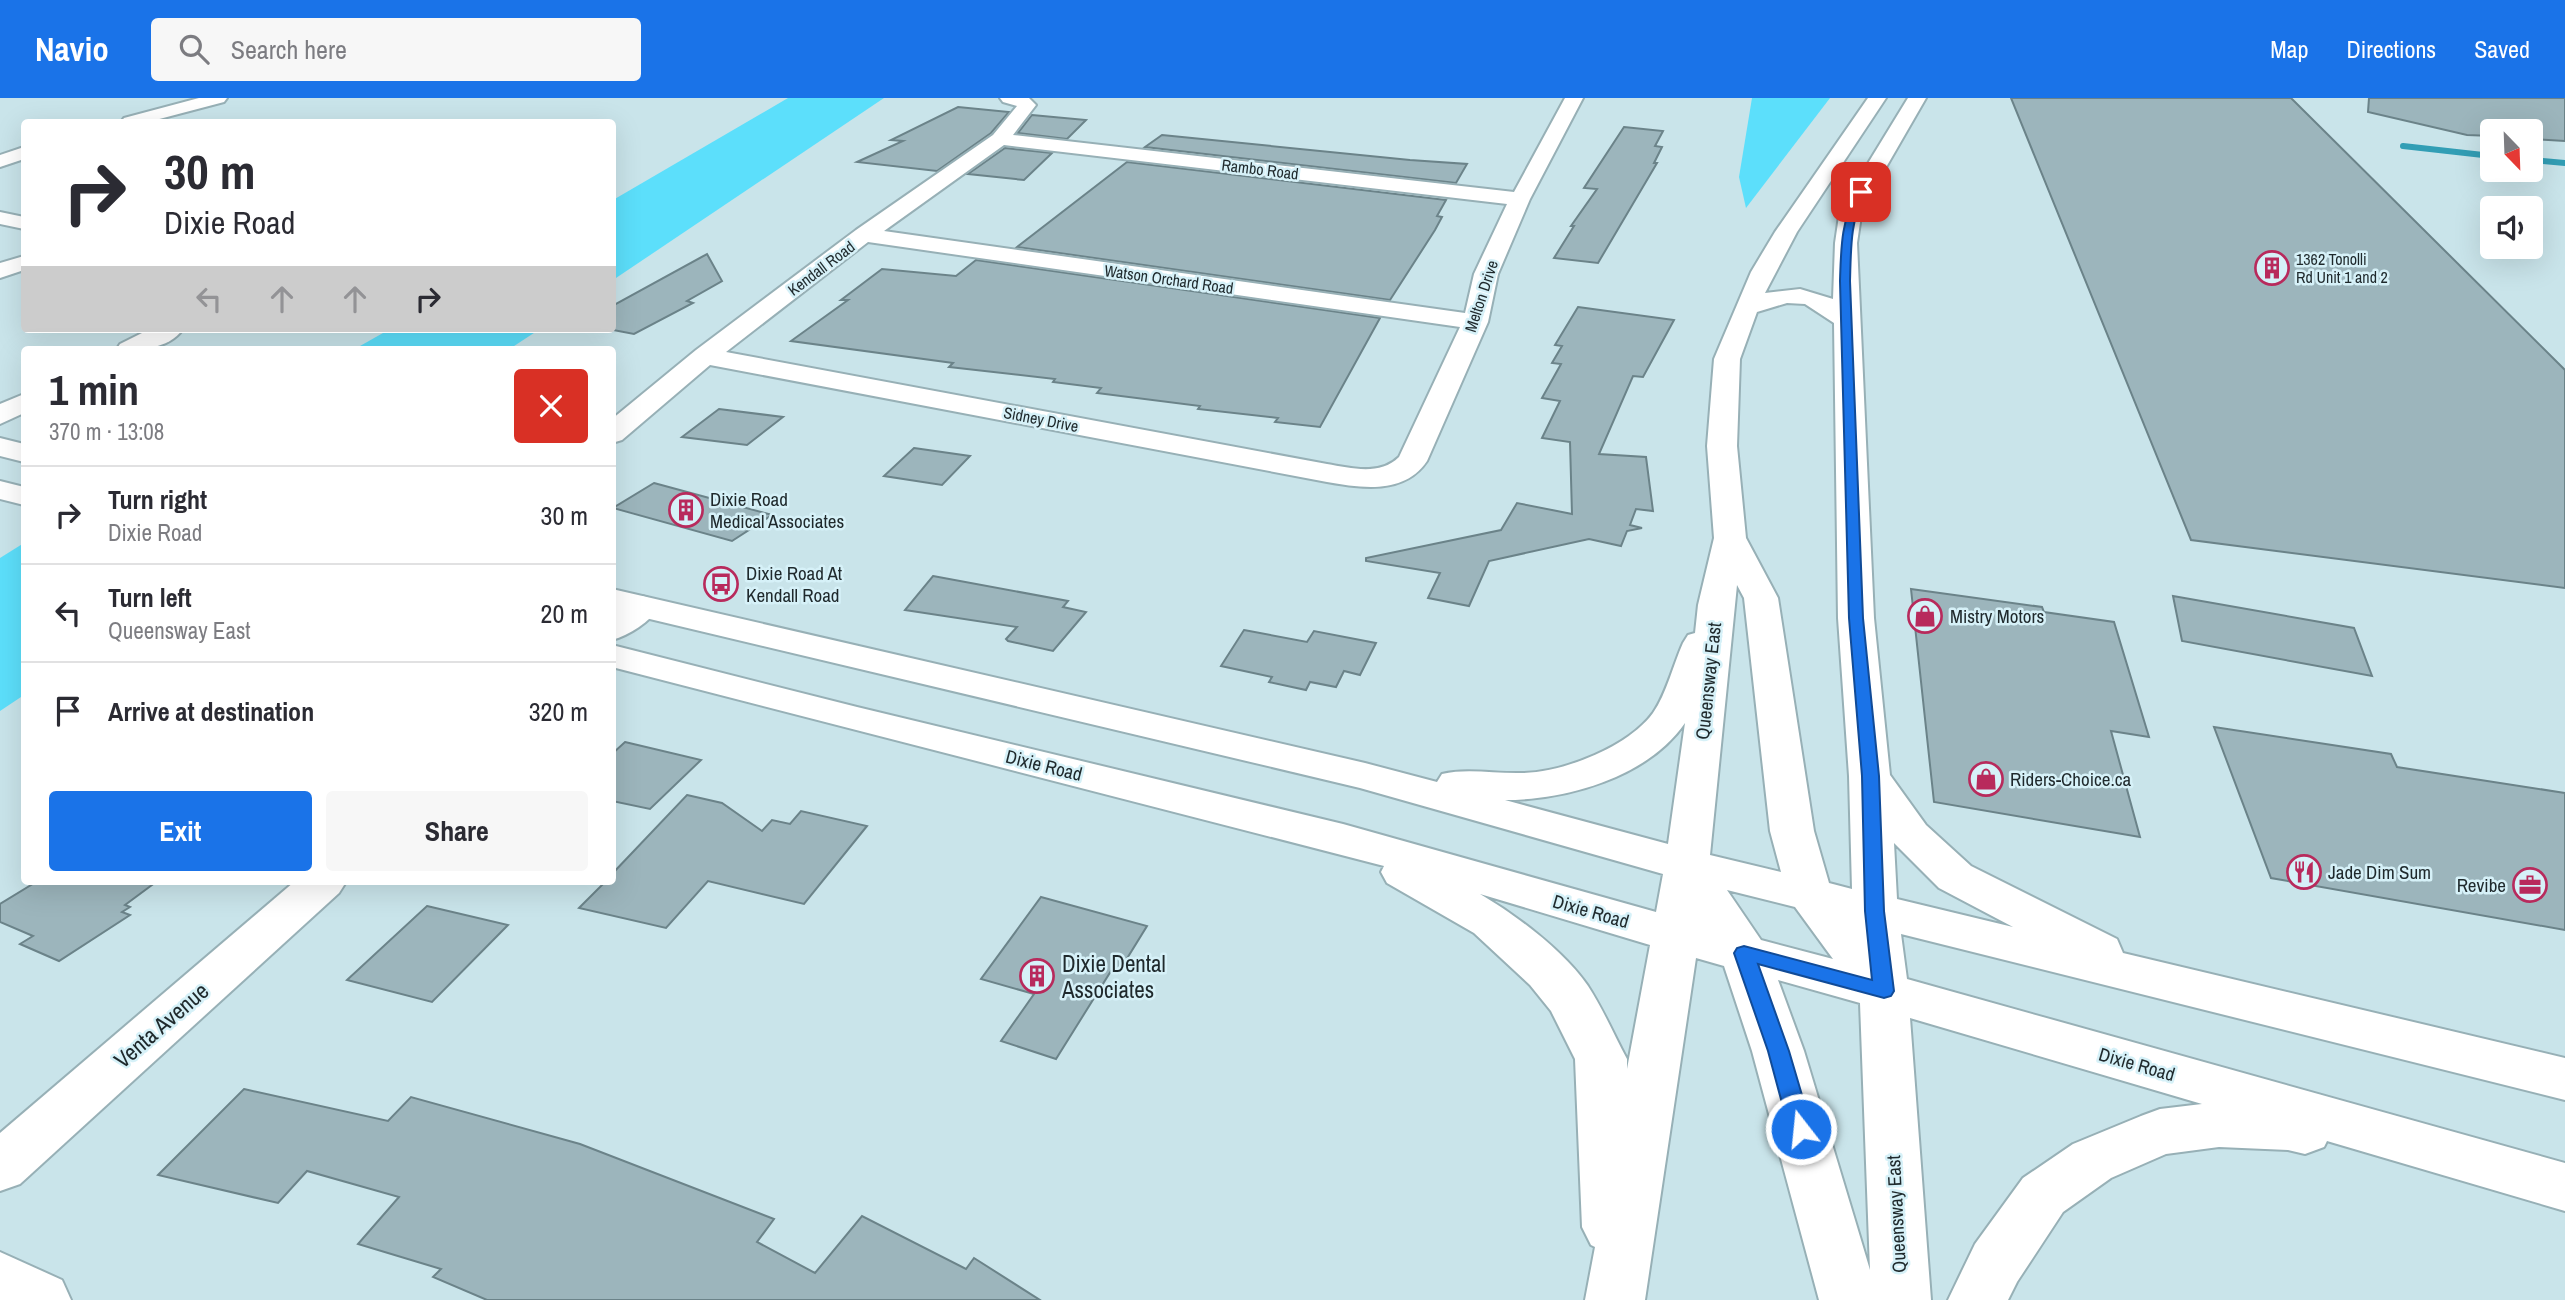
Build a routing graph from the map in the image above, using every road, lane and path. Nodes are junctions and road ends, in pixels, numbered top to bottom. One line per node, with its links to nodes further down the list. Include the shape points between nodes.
1 (218, 98): 6 (main road)
2 (1574, 98): 10 (main road, Melton Drive)
3 (1877, 98): 16 (main road, Queensway East, via 1786,232)
4 (1917, 98): 18 (main road, Queensway East, via 1851,209 1846,243)
5 (1018, 100): 7 (main road, Kendall Road, via 1027,105)
6 (141, 119)
7 (1000, 139): 10 (main road, Rambo Road); 13 (main road, Kendall Road)
8 (21, 154): 9 (main road)
9 (0, 161)
10 (1520, 199): 17 (main road, Melton Drive, via 1486,274)
11 (0, 218): 12 (main road)
12 (21, 222)
13 (864, 235): 17 (main road, Watson Orchard Road); 21 (main road, Kendall Road)
14 (21, 264): 15 (main road)
15 (0, 271)
16 (1746, 308): 18 (main road, via 1775,296 1800,296 1834,307); 30 (main road, Queensway East, via 1727,359 1722,446)
17 (1475, 322): 27 (main road, Melton Drive, via 1412,461 1405,470)
18 (1848, 323): 35 (main road, Queensway East, via 1856,618)
19 (162, 333): 20 (main road)
20 (137, 346)
21 (705, 356): 24 (main road, Kendall Road); 27 (main road, Sidney Drive, via 1327,473)
22 (21, 404): 23 (main road)
23 (0, 415)
24 (616, 431)
25 (0, 447): 26 (main road)
26 (21, 452)
27 (1378, 478)
28 (0, 490): 29 (main road)
29 (21, 495)
30 (1730, 538): 31 (main road, Queensway East); 39 (main road, via 1761,598 1793,831)
31 (1716, 605): 34 (main road, via 1672,714 1653,736 1615,761 1577,779 1517,789); 37 (main road, Queensway East)
32 (622, 612): 34 (main road)
33 (616, 657): 36 (main road, Dixie Road)
34 (1365, 776): 37 (main road)
35 (1870, 776): 40 (main road, Queensway East); 43 (main road, via 1911,835 1955,877)
36 (1343, 839): 41 (main road, Dixie Road); 49 (main road, via 1490,921 1570,999 1601,1059)
37 (1687, 865): 39 (main road); 41 (main road, Queensway East); 42 (main road)
38 (320, 885): 46 (main road, Venta Avenue)
39 (1810, 895): 40 (main road); 44 (main road)
40 (1875, 911): 43 (main road); 44 (main road, Queensway East)
41 (1675, 935): 42 (main road, Dixie Road); 49 (main road, Queensway East)
42 (1744, 953): 44 (main road, Dixie Road); 51 (main road, via 1778,1051)
43 (2158, 981): 45 (main road)
44 (1884, 991): 47 (main road, Dixie Road); 52 (main road, Queensway East)
45 (2565, 1079)
46 (0, 1167)
47 (2540, 1180): 53 (main road, via 2288,1127 2219,1124 2160,1132 2092,1161 2043,1195 1996,1263)
48 (0, 1279): 50 (main road)
49 (1615, 1297)
50 (41, 1300)
51 (1849, 1300)
52 (1901, 1300)
53 (1978, 1300)

